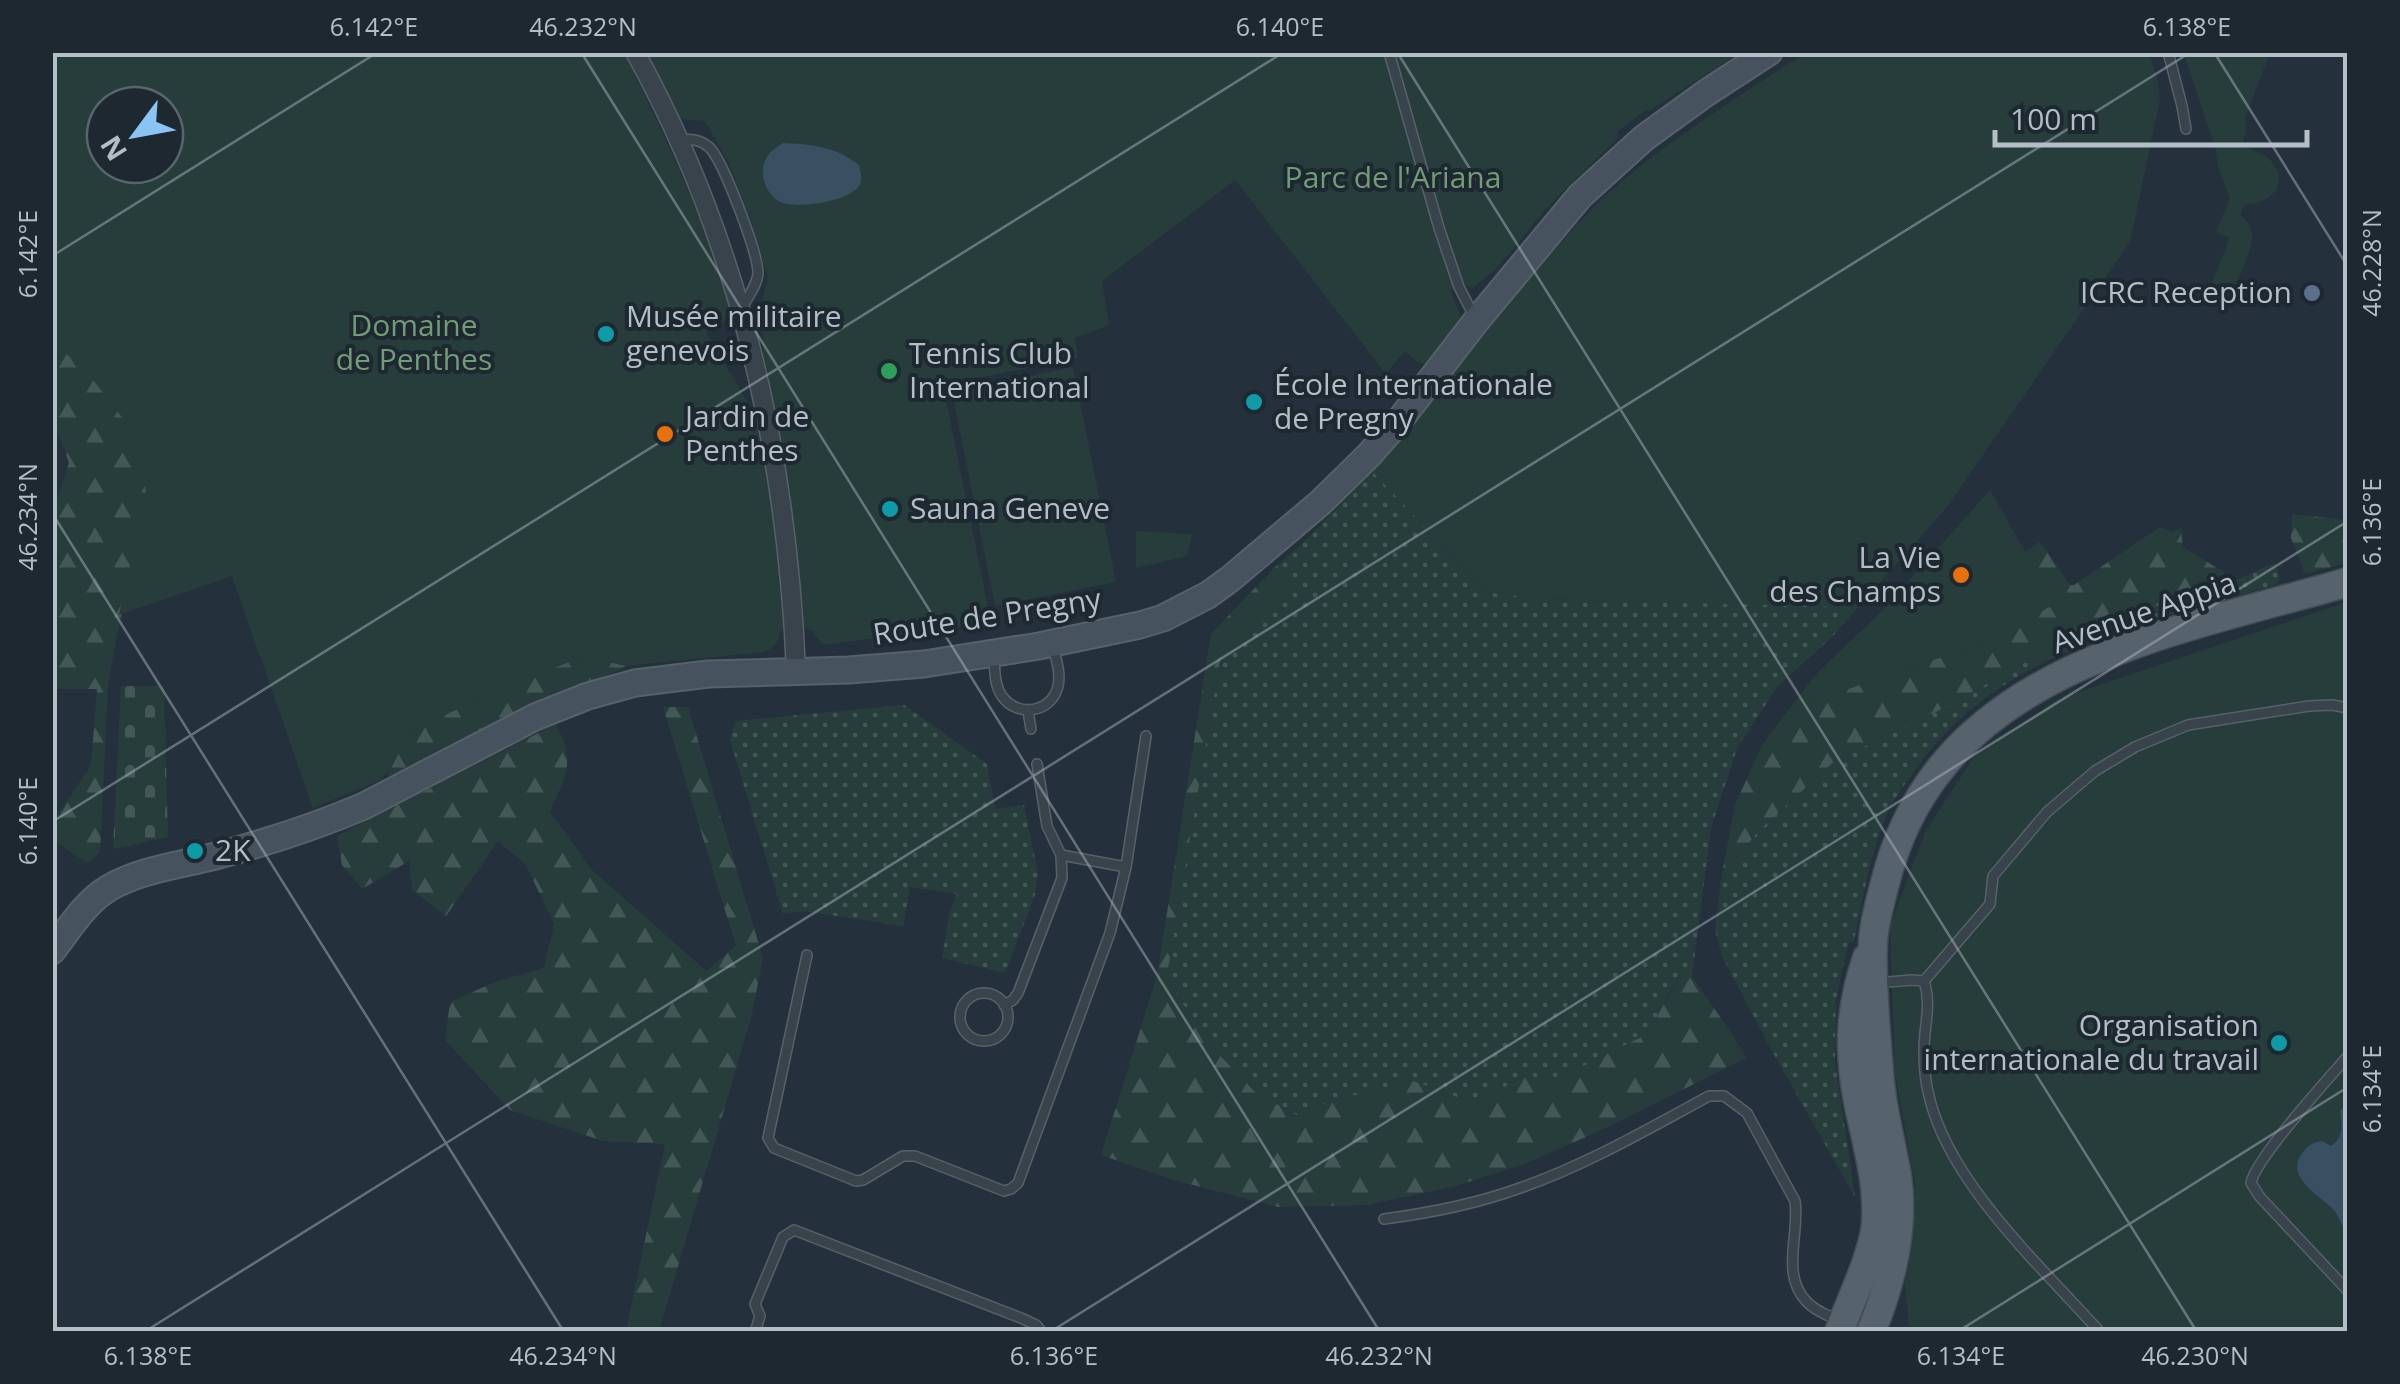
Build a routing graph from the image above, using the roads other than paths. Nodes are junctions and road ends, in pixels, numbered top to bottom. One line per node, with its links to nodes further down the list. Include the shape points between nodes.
1 (636, 52): 6 (street)
2 (1389, 52): 8 (lane, via 1458,288)
3 (1769, 52): 8 (street, Route de Pregny, via 1620,158 1568,209)
4 (2168, 52): 5 (lane)
5 (2186, 129)
6 (679, 140): 7 (street); 7 (lane, via 696,139 714,152 736,202 758,277)
7 (742, 307): 12 (street, via 776,469)
8 (1477, 320): 10 (street, Route de Pregny, via 1369,455 1230,580 1163,618)
9 (2348, 582): 20 (main road, Avenue Appia, via 2103,656 2042,684 1990,719 1941,765 1906,820)
10 (1053, 643): 11 (street, Route de Pregny); 14 (lane, via 1060,682 1048,703)
11 (994, 654): 12 (street, Route de Pregny); 14 (lane, via 1002,698)
12 (796, 672): 21 (street, Route de Pregny, via 673,677 588,696 535,716 339,817 115,884)
13 (2348, 708): 23 (lane, via 2309,706 2188,725 2135,746 2047,812 1993,876 1990,904)
14 (1028, 711): 15 (lane)
15 (1031, 730)
16 (1146, 736): 19 (lane)
17 (1037, 764): 18 (lane, via 1047,826)
18 (1061, 855): 19 (lane); 25 (lane, via 1062,878 1018,993)
19 (1126, 867): 22 (lane, via 1104,951 1018,1182 1004,1191 914,1156 856,1182 770,1144)
20 (1873, 942): 24 (main road, Avenue Appia); 29 (main road, Avenue Appia, via 1852,1020 1876,1226)
21 (52, 950)
22 (808, 955)
23 (1924, 981): 24 (lane); 33 (lane, via 1926,1083 1950,1148 2004,1226)
24 (1874, 984): 32 (main road, Avenue Appia, via 1879,1074 1899,1203 1892,1266)
25 (1004, 1005): 25 (lane, via 1008,1022 993,1039 978,1040 962,1026 961,1009 971,996 995,995)
26 (2348, 1056): 28 (lane, via 2251,1182)
27 (1384, 1219): 29 (lane, via 1522,1188 1710,1096 1724,1096 1747,1113 1796,1201 1795,1281 1809,1305)
28 (2348, 1291)
29 (1845, 1328)
30 (755, 1332): 31 (lane, via 755,1304 784,1237 794,1230)
31 (1042, 1332)
32 (1871, 1332)
33 (2100, 1332)

